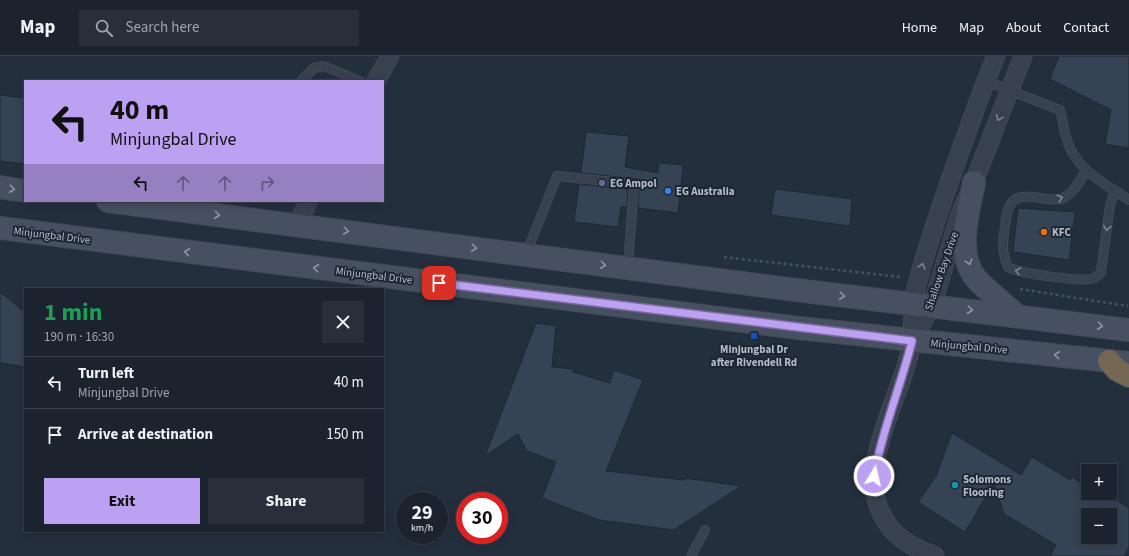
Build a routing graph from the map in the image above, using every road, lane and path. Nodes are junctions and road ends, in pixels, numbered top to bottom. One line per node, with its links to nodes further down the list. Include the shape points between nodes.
1 (390, 56): 6 (street)
2 (996, 56): 7 (street, Shallow Bay Drive)
3 (1023, 56): 8 (street, Shallow Bay Drive)
4 (302, 80): 5 (lane, via 314,68 324,66)
5 (358, 80)
6 (377, 80)
7 (986, 81): 8 (lane); 22 (street, Shallow Bay Drive, one-way to 7, via 940,208)
8 (1010, 90): 9 (lane, via 1060,110 1066,138 1074,156); 10 (street, Shallow Bay Drive, one-way to 10)
9 (1086, 171): 13 (lane); 13 (lane, one-way to 9, via 1110,205 1101,272 1094,278 1038,274 1015,271 1008,267 1002,250 1006,213 1012,201 1021,197 1055,200 1064,198 1073,191)
10 (974, 182): 24 (street, Shallow Bay Drive); 26 (main road, one-way to 26, via 966,231 967,263 975,276)
11 (0, 187): 12 (main road, one-way to 12)
12 (24, 190)
13 (1115, 190): 14 (lane)
14 (1129, 200)
15 (116, 202): 17 (main road, one-way to 17)
16 (308, 202): 17 (street)
17 (298, 225): 19 (main road, one-way to 19)
18 (0, 228): 28 (main road, Minjungbal Drive, one-way to 18)
19 (526, 254): 21 (main road, one-way to 21); 21 (lane, via 557,176 634,184)
20 (723, 257): 22 (path)
21 (628, 268): 24 (main road, one-way to 24)
22 (918, 280): 24 (street, Shallow Bay Drive)
23 (1013, 288): 25 (path)
24 (922, 305): 26 (main road, one-way to 26); 28 (street, Shallow Bay Drive)
25 (1129, 306)
26 (1017, 316): 27 (main road, one-way to 27)
27 (1129, 330)
28 (912, 341): 29 (main road, Minjungbal Drive, one-way to 28); 33 (street, Shallow Bay Drive, via 878,455 874,476 875,494 886,525 896,536)
29 (1119, 362): 30 (highway, via 1117,370)
30 (1129, 376)
31 (704, 530): 32 (lane)
32 (691, 556)
33 (935, 556)

